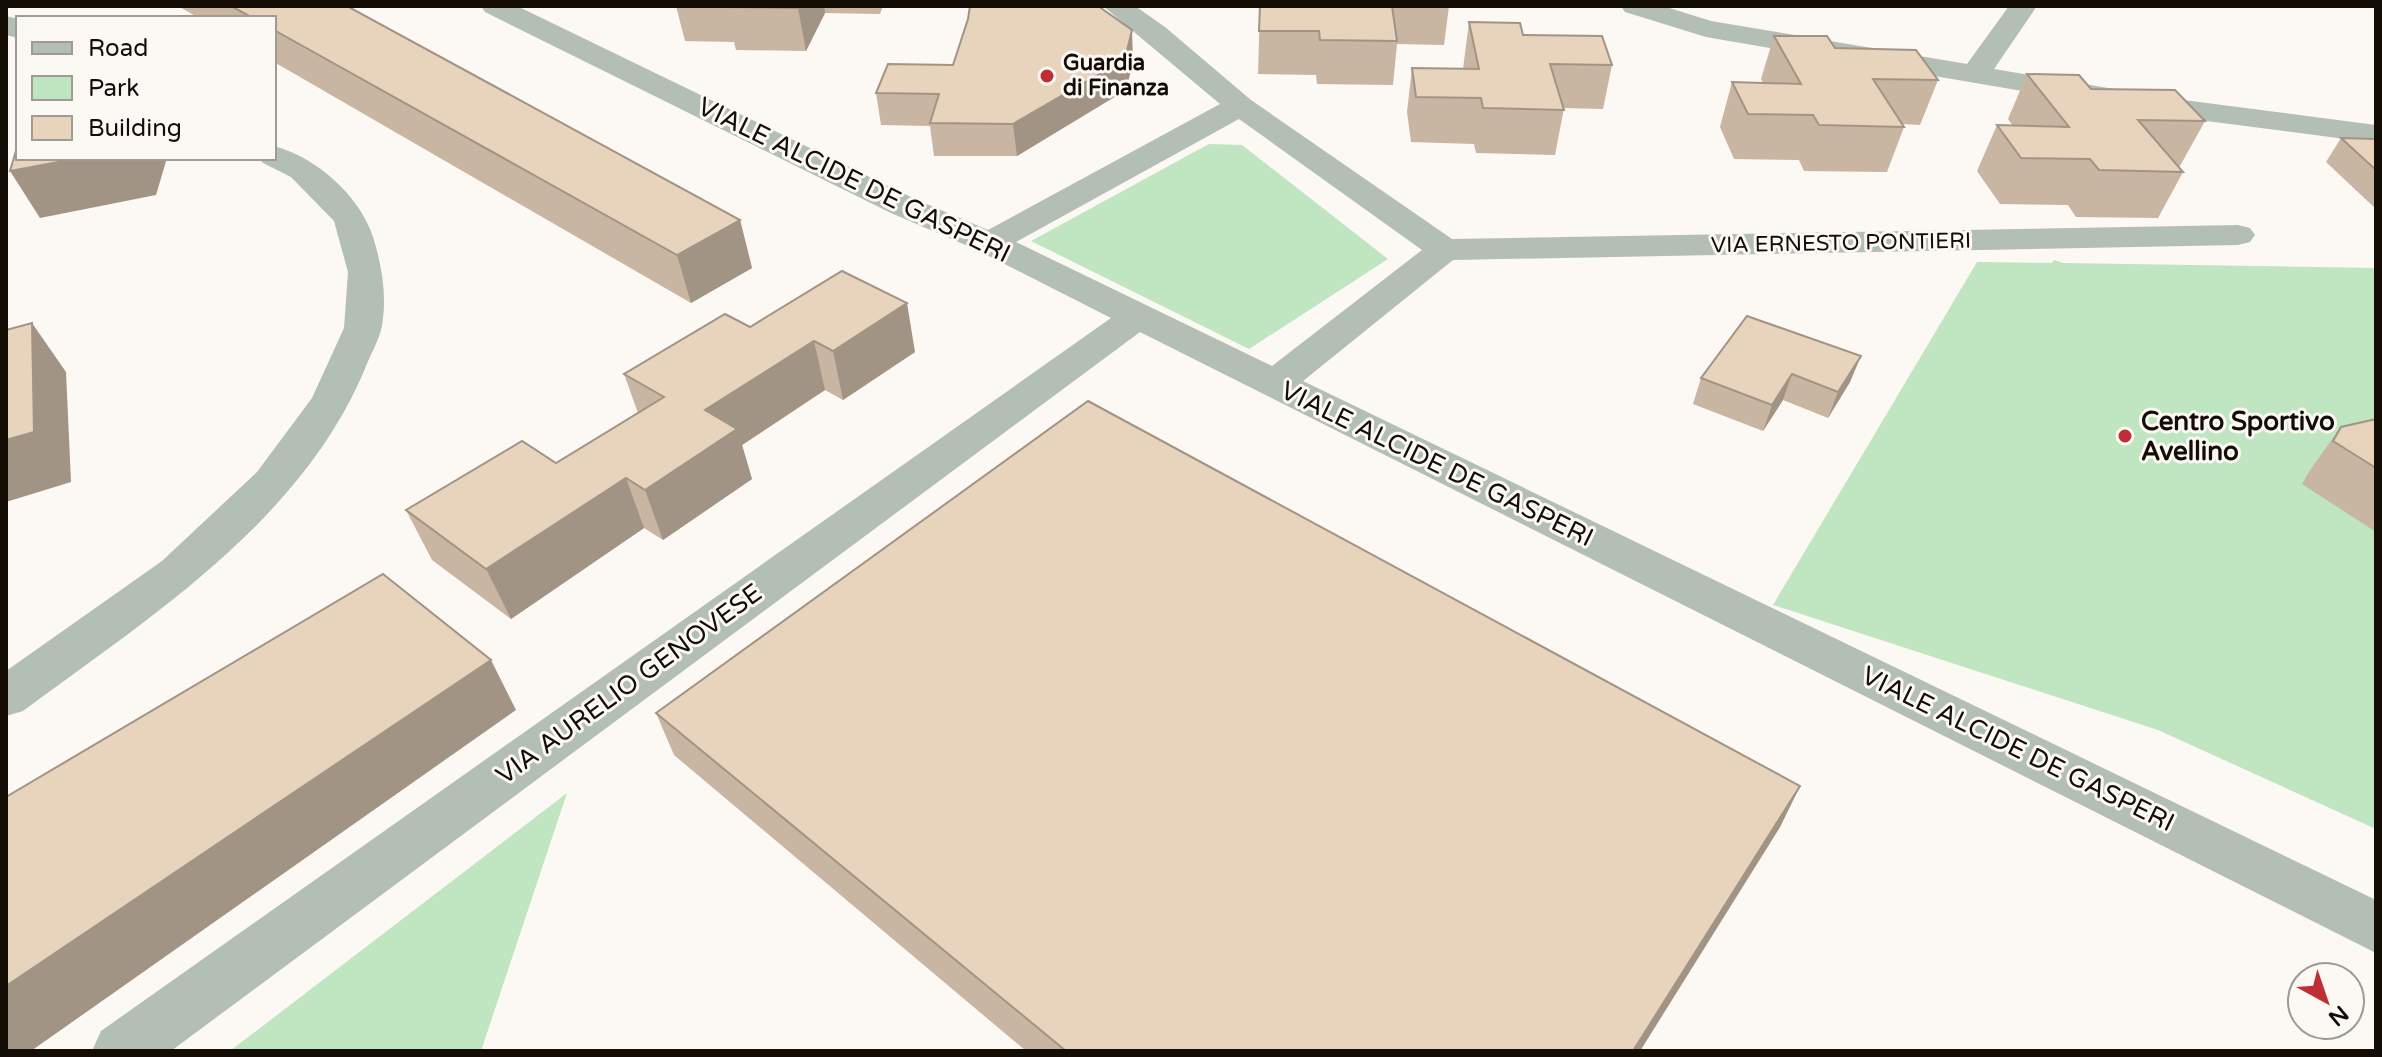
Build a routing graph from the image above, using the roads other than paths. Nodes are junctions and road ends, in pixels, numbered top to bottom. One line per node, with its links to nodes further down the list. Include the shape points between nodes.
1 (495, 6): 10 (street, VIALE ALCIDE DE GASPERI)
2 (1117, 6): 6 (street)
3 (1635, 6): 5 (street, via 1706,29)
4 (2023, 6): 5 (street)
5 (1976, 73): 7 (street, via 2168,107)
6 (1240, 106): 10 (street); 11 (street)
7 (2376, 134)
8 (276, 157): 14 (street, via 303,170 350,218 366,272 363,328 331,401 272,482 178,572)
9 (2238, 235): 11 (street, VIA ERNESTO PONTIERI)
10 (989, 243): 12 (street, VIALE ALCIDE DE GASPERI)
11 (1444, 250): 13 (street)
12 (1136, 317): 13 (street, VIALE ALCIDE DE GASPERI); 16 (street, VIA AURELIO GENOVESE)
13 (1274, 384): 15 (street, VIALE ALCIDE DE GASPERI)
14 (6, 697)
15 (2376, 928)
16 (122, 1051)

